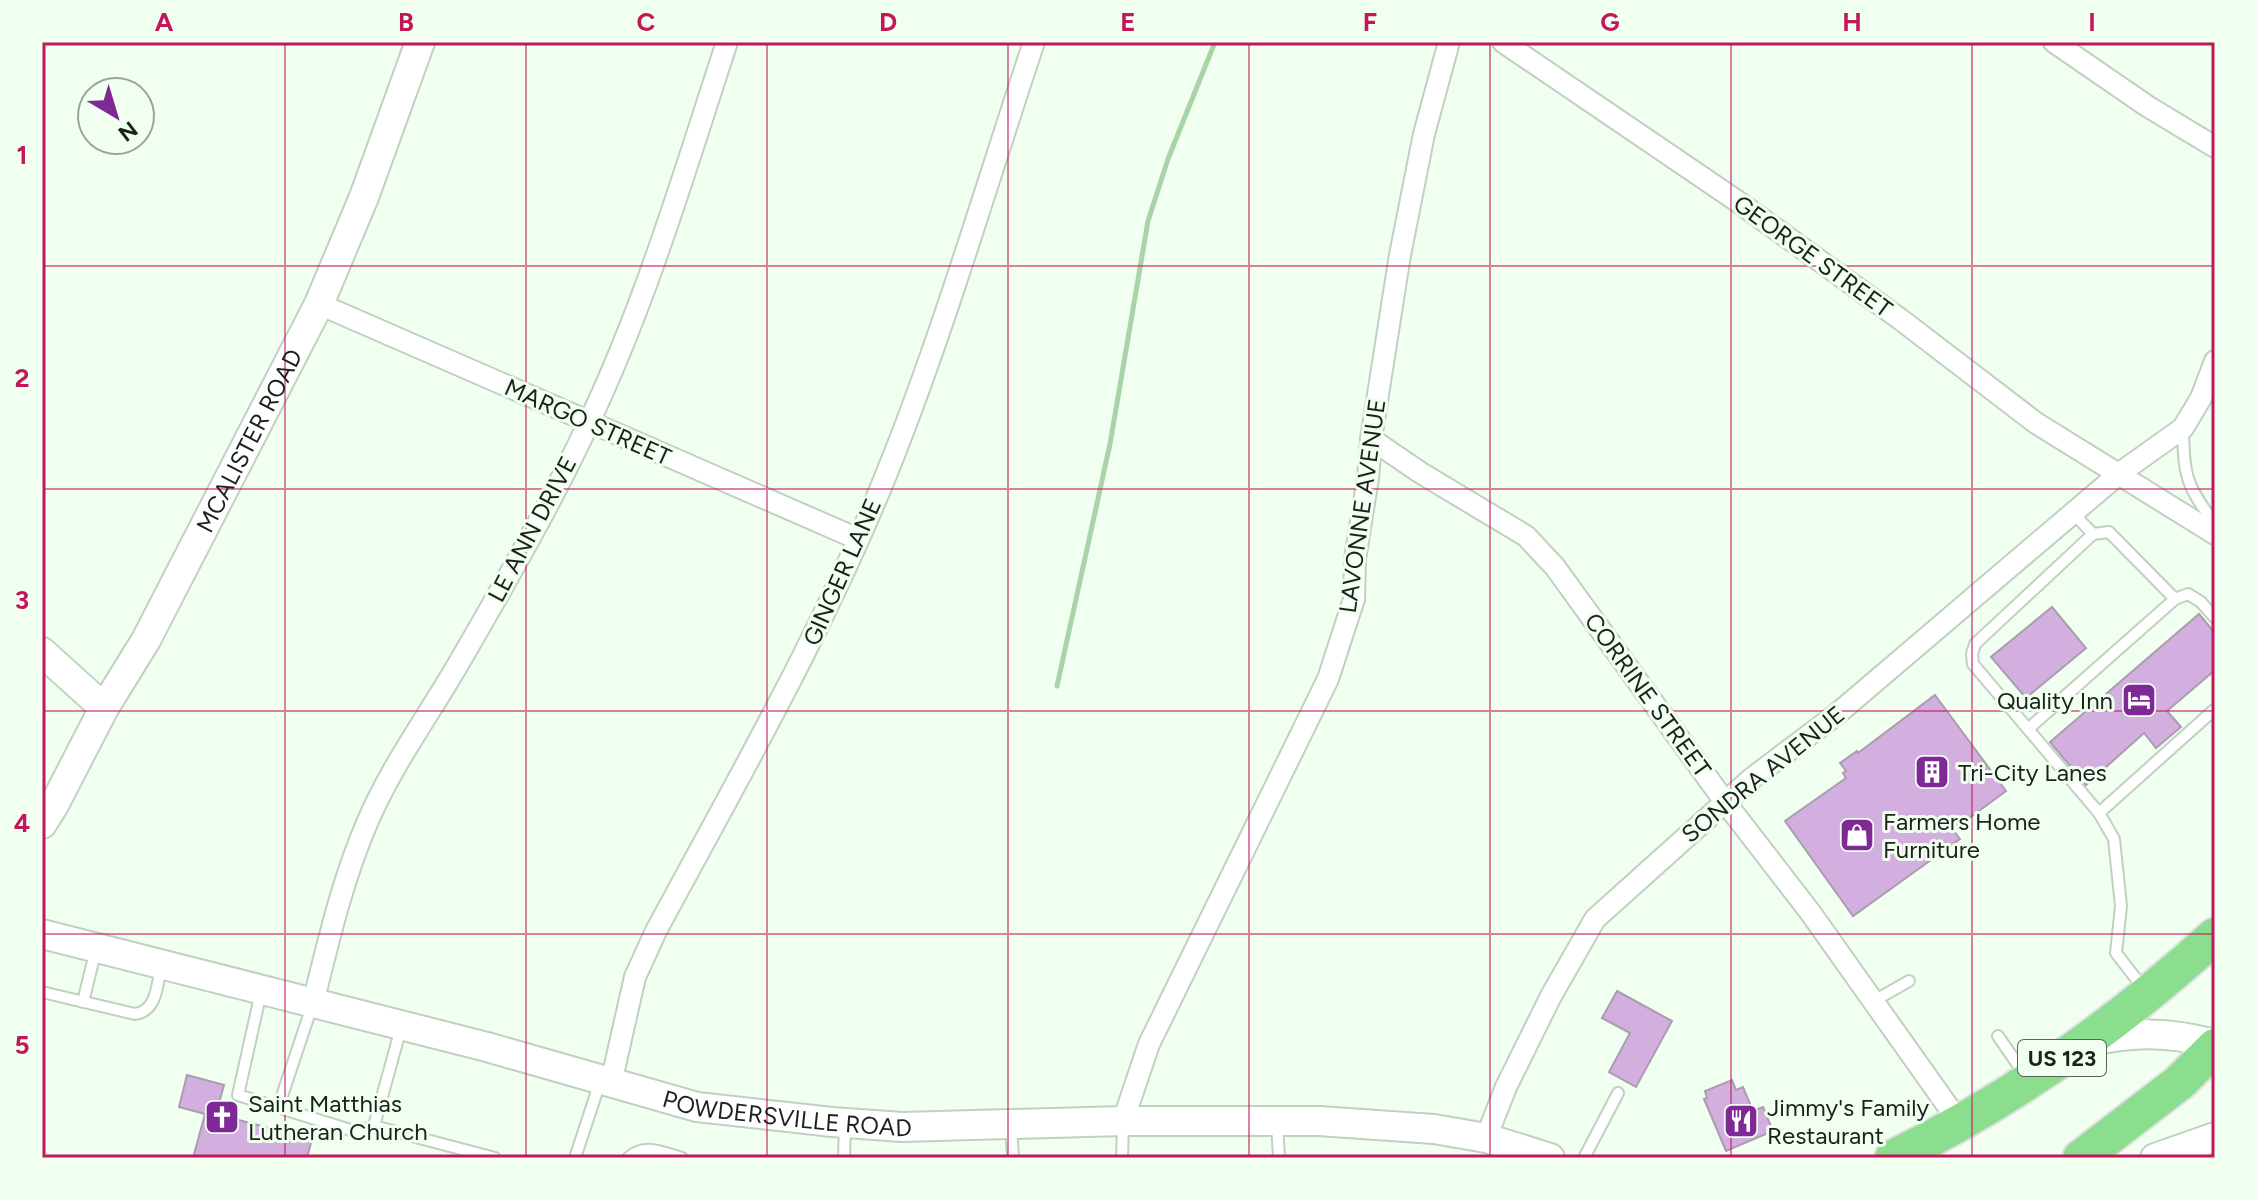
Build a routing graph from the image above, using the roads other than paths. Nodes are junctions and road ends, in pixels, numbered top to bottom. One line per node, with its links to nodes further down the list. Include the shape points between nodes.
1 (420, 42): 8 (street, MCALISTER ROAD)
2 (727, 42): 10 (street, LE ANN DRIVE, via 637,310)
3 (1034, 42): 18 (street, GINGER LANE, via 931,351)
4 (1449, 42): 12 (street, LAVONNE AVENUE, via 1400,255)
5 (1503, 42): 13 (street, GEORGE STREET, via 1737,201 2036,423)
6 (2054, 42): 7 (street)
7 (2215, 147)
8 (319, 304): 10 (street, MARGO STREET); 22 (street, MCALISTER ROAD, via 146,640)
9 (2215, 361): 11 (street)
10 (589, 422): 18 (street, MARGO STREET); 38 (street, LE ANN DRIVE, via 367,823)
11 (2183, 428): 13 (street, SONDRA AVENUE); 15 (lane, via 2184,468 2193,494)
12 (1371, 439): 25 (street, CORRINE STREET, via 1526,536 1555,567); 47 (street, LAVONNE AVENUE, via 1354,599 1328,679 1149,1044)
13 (2120, 473): 14 (street, SONDRA AVENUE); 17 (street, GEORGE STREET)
14 (2072, 512): 16 (lane); 25 (street, SONDRA AVENUE, via 1837,714)
15 (2215, 524)
16 (2093, 534): 19 (lane, via 2109,532); 24 (lane, via 1975,644 1973,664)
17 (2215, 534)
18 (858, 539): 44 (street, GINGER LANE, via 828,610 635,977)
19 (2175, 599): 20 (lane, via 2188,594); 24 (lane)
20 (2215, 618)
21 (42, 652): 22 (street)
22 (104, 708): 27 (street, MCALISTER ROAD)
23 (2215, 709): 26 (lane)
24 (2028, 729): 26 (lane)
25 (1725, 802): 37 (street, CORRINE STREET); 54 (street, SONDRA AVENUE, via 1595,919 1538,1022)
26 (2099, 813): 35 (lane, via 2114,839 2121,906 2116,953)
27 (42, 824)
28 (42, 934): 30 (street, POWDERSVILLE ROAD)
29 (2215, 936): 35 (highway, US 123)
30 (96, 949): 31 (street, POWDERSVILLE ROAD); 36 (lane)
31 (162, 965): 33 (street, POWDERSVILLE ROAD); 36 (lane, via 151,1007 144,1013)
32 (1909, 981): 37 (lane)
33 (261, 990): 38 (street, POWDERSVILLE ROAD); 46 (lane, via 238,1095)
34 (42, 992): 36 (lane)
35 (2147, 993): 41 (highway, US 123)
36 (83, 1002)
37 (1872, 1002): 49 (street, CORRINE STREET)
38 (313, 1003): 39 (street, POWDERSVILLE ROAD); 46 (lane)
39 (401, 1025): 44 (street, POWDERSVILLE ROAD); 52 (lane)
40 (1998, 1036): 43 (lane)
41 (2084, 1043): 42 (street, via 2161,1033); 43 (highway, US 123)
42 (2215, 1046): 66 (highway, via 2180,1082)
43 (2029, 1080): 49 (highway, US 123)
44 (606, 1081): 50 (street, POWDERSVILLE ROAD, via 697,1107); 56 (lane)
45 (1618, 1093): 64 (lane)
46 (278, 1108): 52 (lane, via 357,1132)
47 (1123, 1121): 48 (street, POWDERSVILLE ROAD); 51 (street, POWDERSVILLE ROAD); 61 (lane)
48 (1276, 1121): 54 (street, POWDERSVILLE ROAD, via 1434,1129); 62 (lane)
49 (1959, 1122): 65 (highway, US 123)
50 (845, 1123): 51 (street, POWDERSVILLE ROAD); 59 (lane)
51 (1011, 1125): 60 (lane)
52 (374, 1126): 55 (lane)
53 (2215, 1137): 67 (street)
54 (1486, 1138): 63 (street, POWDERSVILLE ROAD)
55 (495, 1158)
56 (575, 1158)
57 (628, 1158): 58 (lane, via 647,1148)
58 (682, 1158)
59 (844, 1158)
60 (1013, 1158)
61 (1122, 1158)
62 (1279, 1158)
63 (1550, 1158)
64 (1584, 1158)
65 (1893, 1158)
66 (2081, 1158)
67 (2155, 1158)

